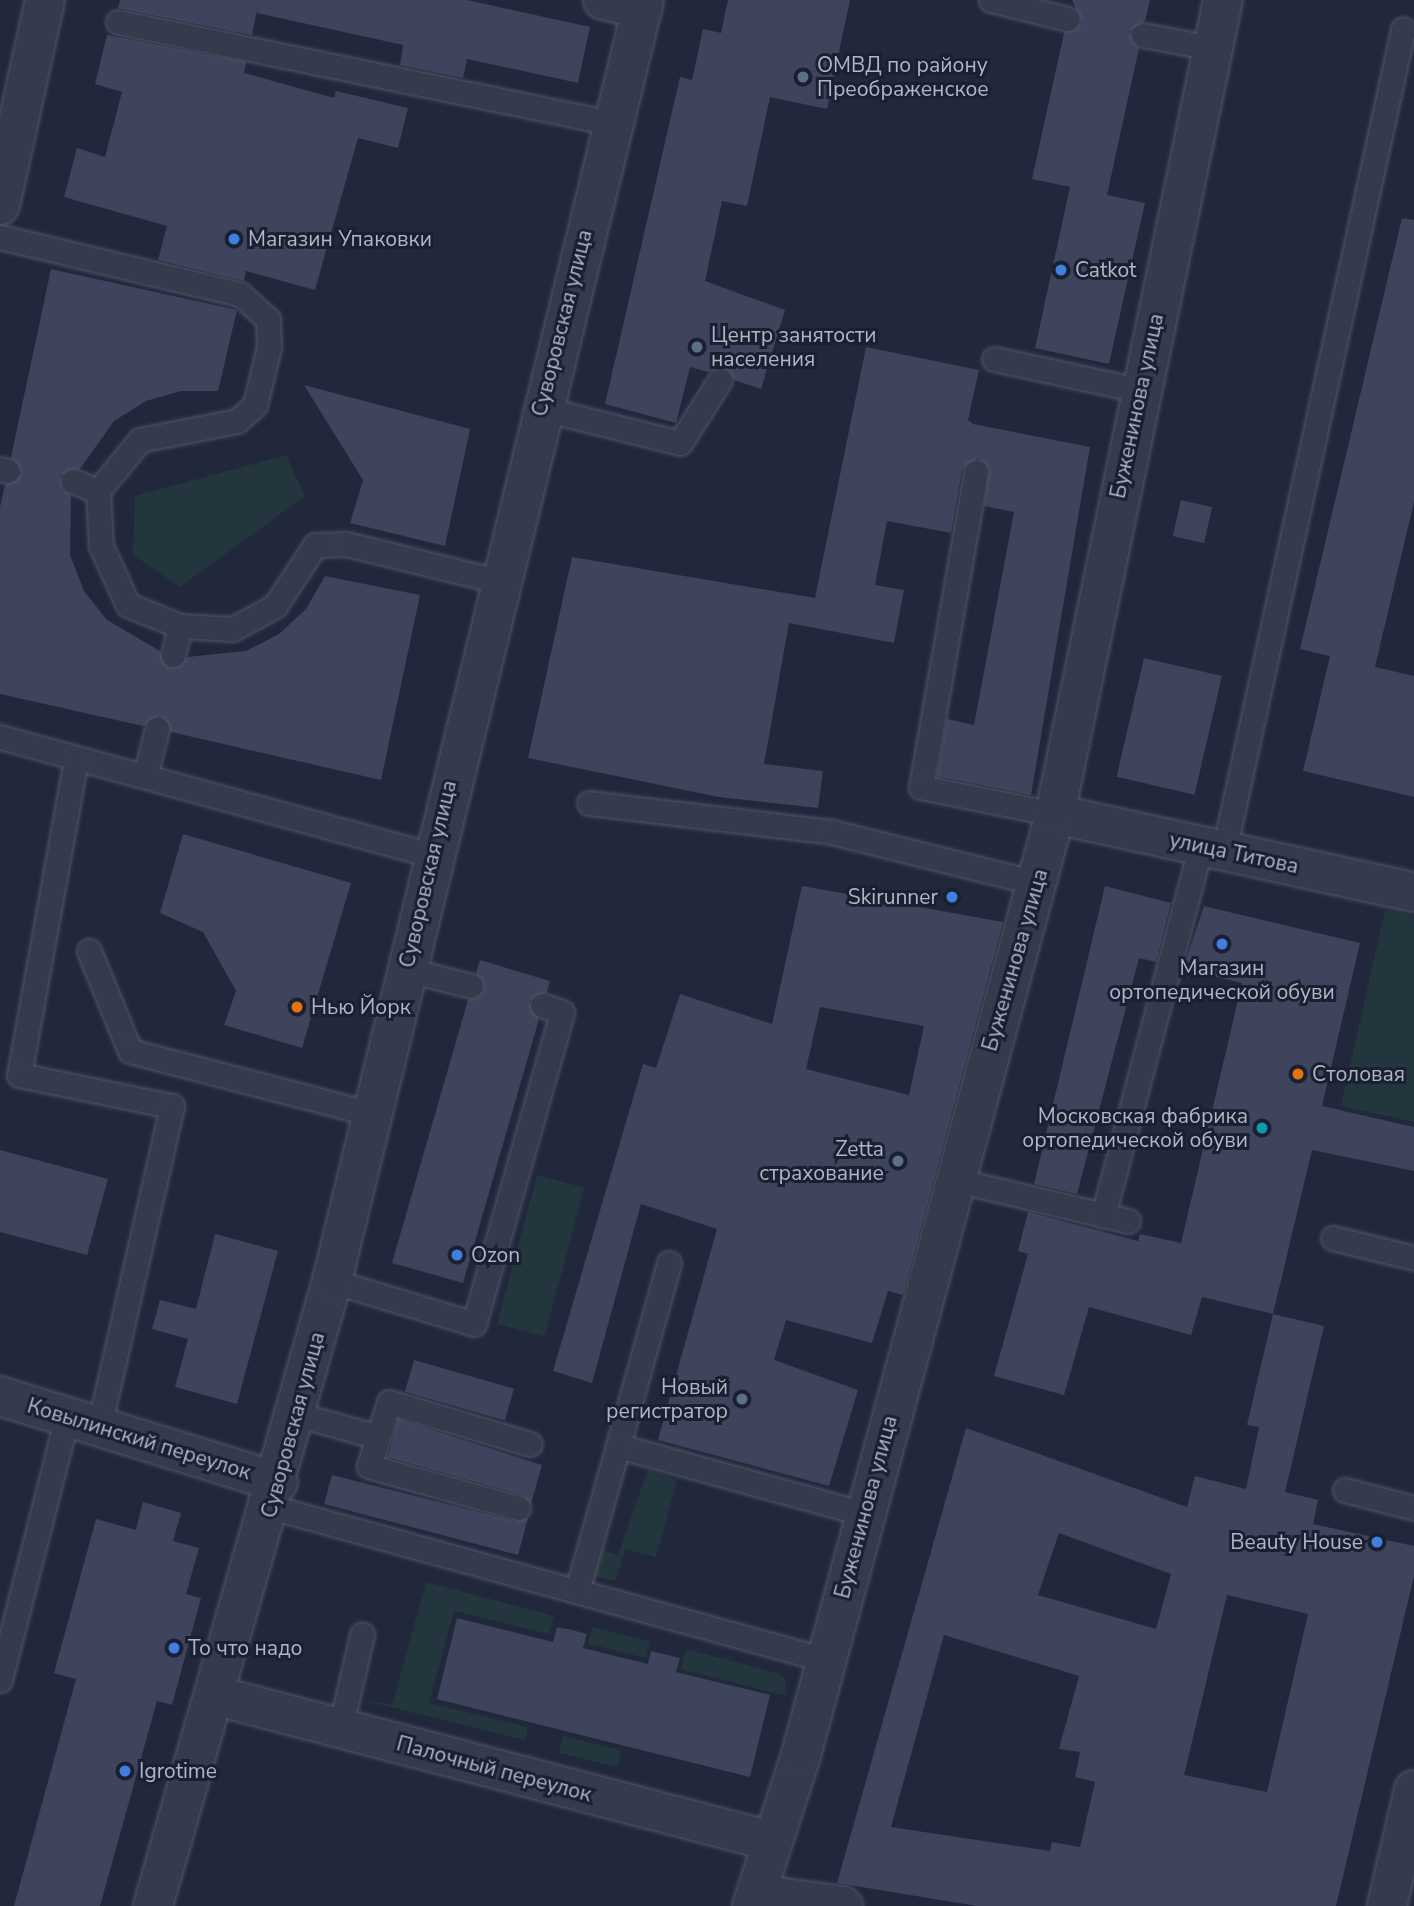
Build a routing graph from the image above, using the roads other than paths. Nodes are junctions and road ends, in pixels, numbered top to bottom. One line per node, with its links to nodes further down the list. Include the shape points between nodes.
1 (45, 0): 12 (street)
2 (603, 0): 5 (street)
3 (991, 0): 6 (lane)
4 (1223, 0): 10 (street, Буженинова улица)
5 (643, 4): 11 (street, Суворовская улица)
6 (1068, 19)
7 (118, 22): 11 (lane)
8 (1404, 29): 30 (lane)
9 (1143, 34): 10 (lane)
10 (1212, 48): 16 (street, Буженинова улица)
11 (612, 123): 17 (street, Суворовская улица)
12 (0, 205)
13 (0, 237): 20 (lane, via 240,294 268,319 269,347 255,405 237,421 140,440)
14 (994, 359): 16 (lane)
15 (720, 380): 17 (lane, via 680,443)
16 (1139, 390): 29 (street, Буженинова улица)
17 (540, 408): 21 (street, Суворовская улица)
18 (976, 472): 29 (lane, via 921,787)
19 (73, 481): 20 (lane)
20 (98, 491): 22 (lane, via 101,546 128,605)
21 (498, 581): 22 (lane, via 346,544 315,545 275,606 233,629); 31 (street, Суворовская улица)
22 (180, 626): 23 (lane)
23 (173, 655)
24 (157, 729): 27 (lane)
25 (0, 737): 26 (lane)
26 (76, 760): 27 (lane); 48 (lane, via 19,1075 172,1106)
27 (145, 776): 31 (lane)
28 (589, 803): 32 (lane, via 832,832)
29 (1055, 814): 30 (street, улица Титова); 32 (street, Буженинова улица)
30 (1212, 848): 33 (street, улица Титова); 40 (lane)
31 (432, 855): 35 (street, Суворовская улица)
32 (1037, 883): 39 (street, Буженинова улица)
33 (1414, 892)
34 (89, 951): 38 (lane, via 130,1051)
35 (405, 969): 36 (lane); 38 (street, Суворовская улица)
36 (471, 986)
37 (542, 1005): 45 (lane, via 562,1012 474,1324)
38 (372, 1114): 45 (street, Суворовская улица)
39 (951, 1179): 40 (lane); 56 (street, Буженинова улица)
40 (1103, 1216): 41 (lane)
41 (1128, 1222)
42 (1333, 1238): 43 (lane)
43 (1414, 1258)
44 (669, 1263): 51 (lane)
45 (332, 1281): 47 (street, Суворовская улица)
46 (0, 1396): 48 (street, Ковылинский переулок)
47 (296, 1414): 49 (lane); 53 (street, Суворовская улица)
48 (83, 1422): 53 (street, Ковылинский переулок); 60 (lane)
49 (378, 1437): 50 (lane, via 388,1402); 54 (lane, via 369,1466)
50 (530, 1444)
51 (618, 1446): 56 (lane); 57 (lane)
52 (1345, 1490): 55 (lane)
53 (274, 1494): 57 (lane); 61 (street, Суворовская улица)
54 (518, 1508)
55 (1414, 1508)
56 (864, 1514): 59 (street, Буженинова улица)
57 (577, 1591): 59 (lane)
58 (362, 1635): 62 (lane)
59 (827, 1660): 64 (street, Буженинова улица)
60 (0, 1680)
61 (217, 1696): 62 (street, Палочный переулок); 67 (street, Суворовская улица)
62 (340, 1729): 64 (street, Палочный переулок)
63 (1414, 1790): 65 (street)
64 (771, 1842): 66 (street, Буженинова улица)
65 (1399, 1886)
66 (754, 1900): 68 (street)
67 (153, 1906)
68 (843, 1906)

